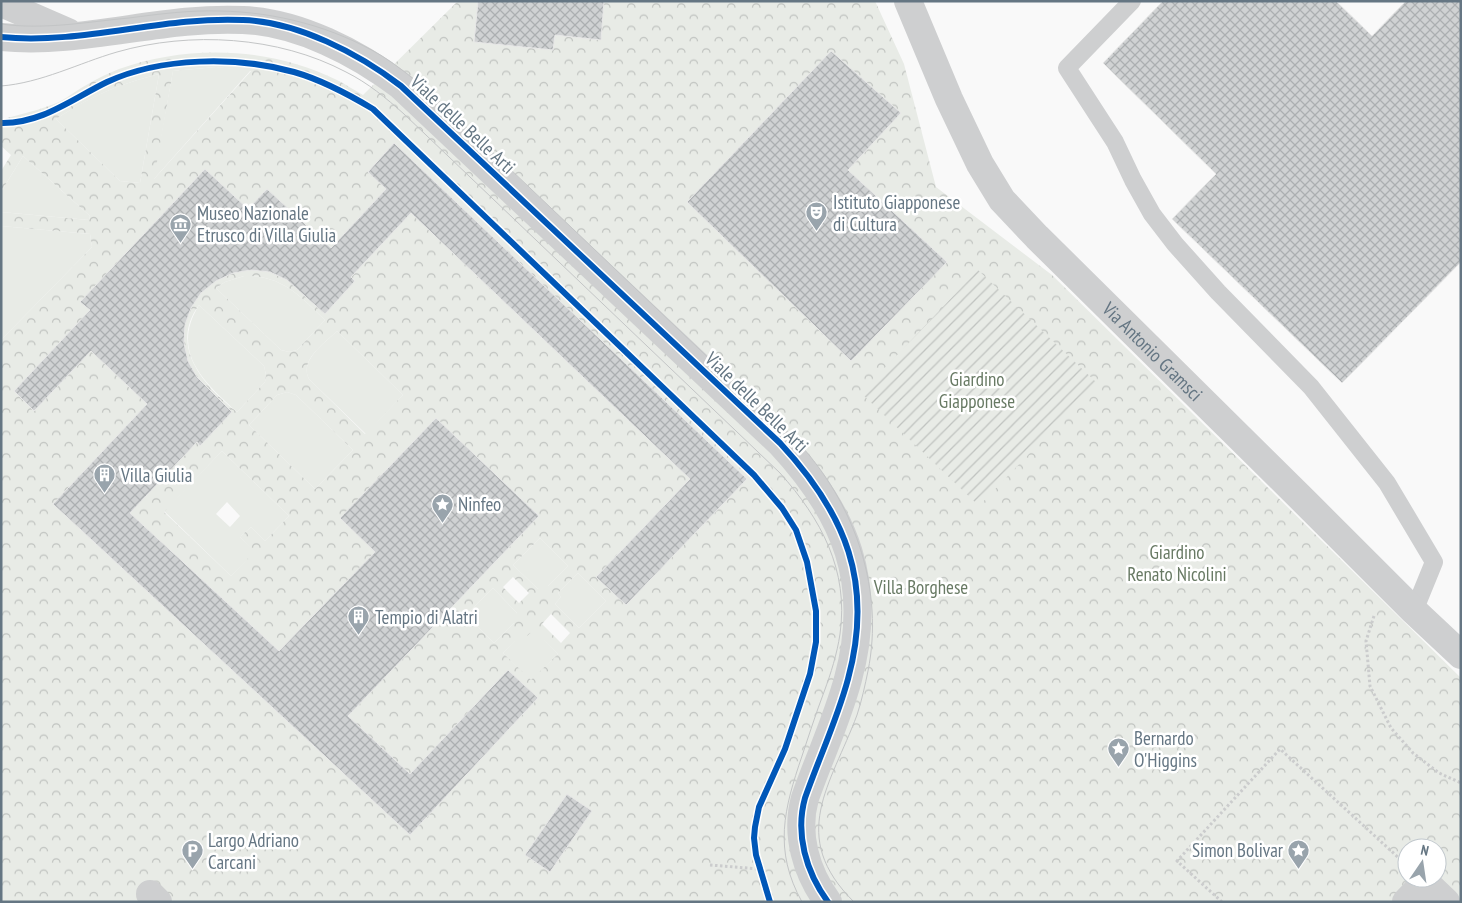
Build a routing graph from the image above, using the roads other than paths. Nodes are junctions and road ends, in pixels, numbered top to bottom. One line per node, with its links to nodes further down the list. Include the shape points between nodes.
1 (908, 1): 6 (street, Via Antonio Gramsci, via 961,125 983,171 1002,200)
2 (1132, 1): 6 (lane, via 1067,68 1115,142 1152,214 1175,244 1311,387 1387,483 1434,562)
3 (1, 3): 4 (street)
4 (79, 36): 5 (street, Viale delle Belle Arti); 8 (street, Viale delle Belle Arti, via 192,22 241,20 294,30 347,51 379,69 401,86 758,421 808,474 830,510 852,561 858,608 848,679 802,814 801,834 806,856)
5 (1, 37)
6 (1414, 611): 7 (street, Via Antonio Gramsci)
7 (1461, 655)
8 (828, 902)
9 (1406, 902): 10 (street, via 1425,882)
10 (1446, 902)

